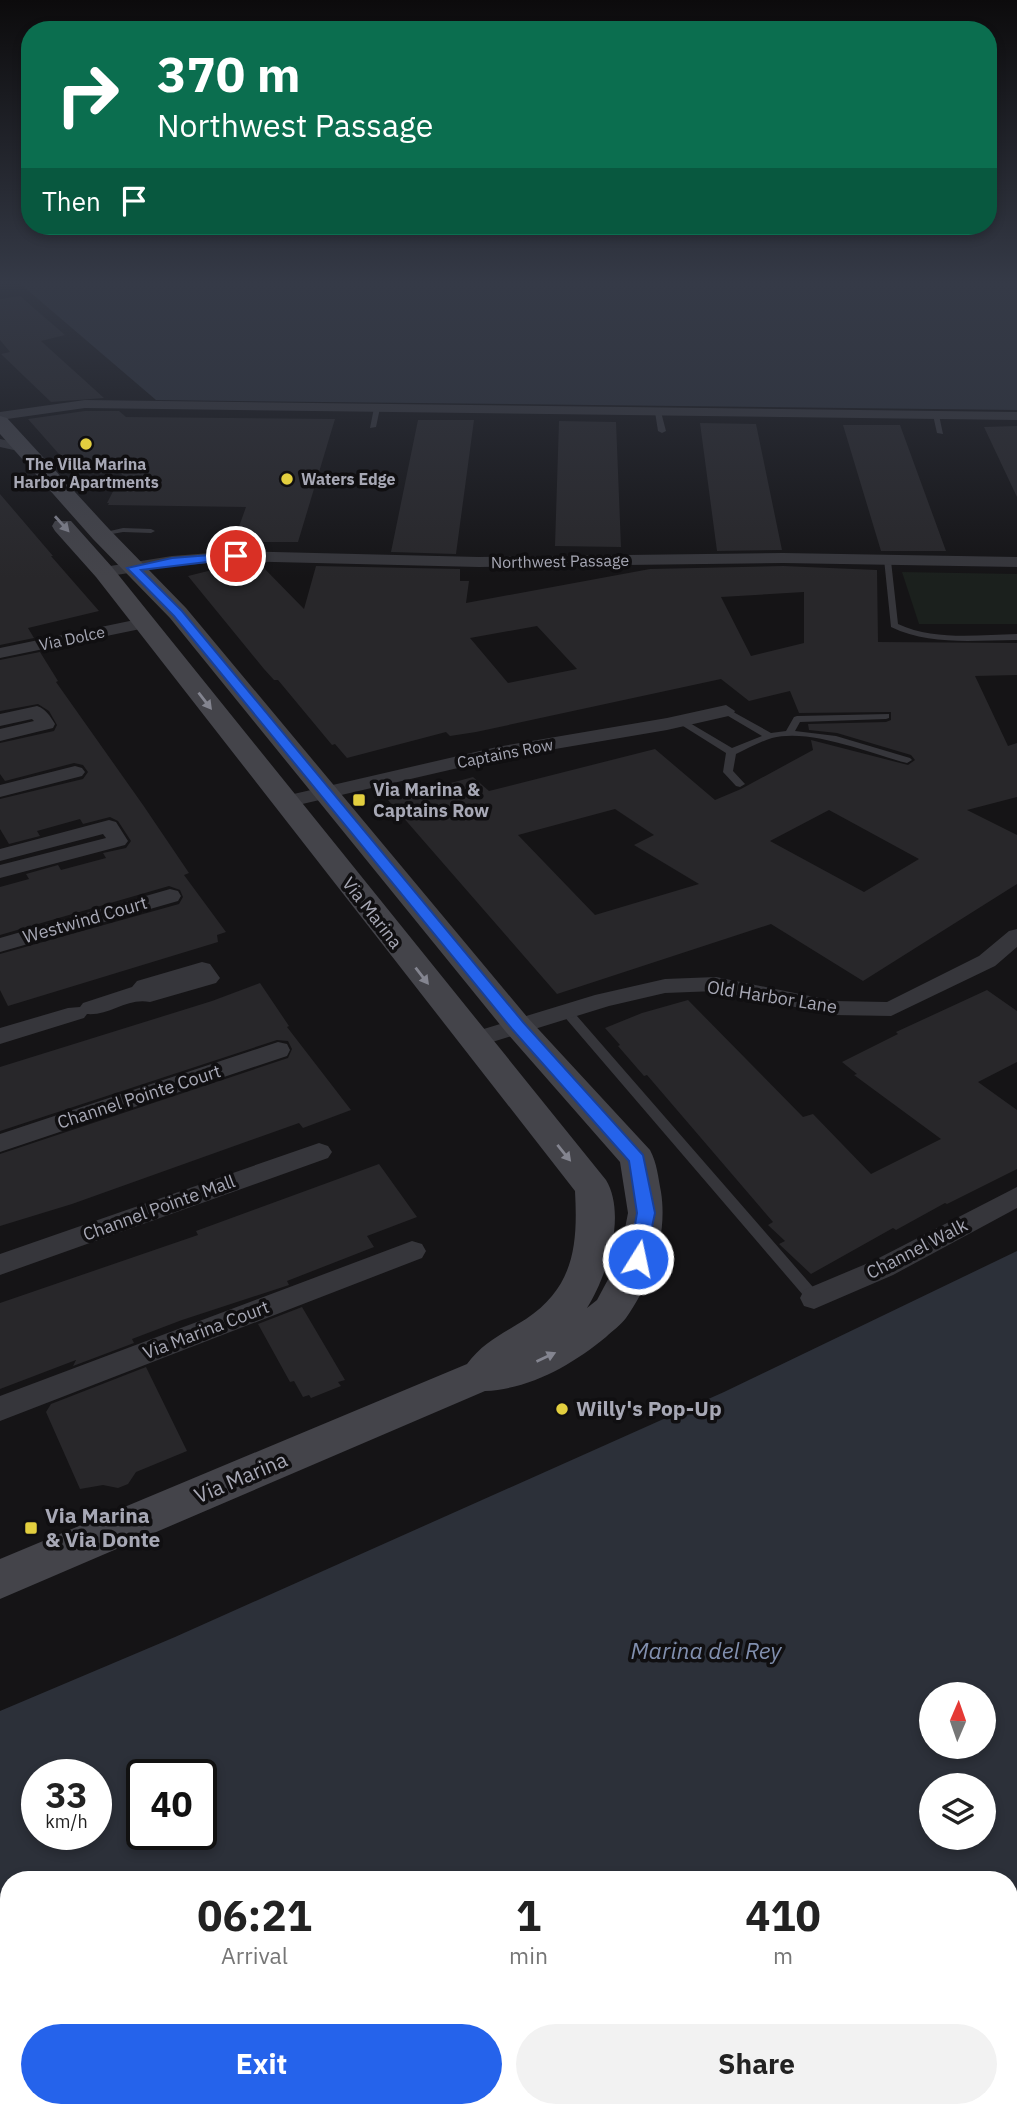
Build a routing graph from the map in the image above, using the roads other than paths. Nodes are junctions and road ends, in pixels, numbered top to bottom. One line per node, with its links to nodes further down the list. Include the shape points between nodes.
1 (377, 408): 2 (street); 4 (street, via 85,404); 7 (lane)
2 (658, 412): 3 (street); 8 (lane)
3 (936, 415): 5 (street); 9 (lane)
4 (0, 416)
5 (1017, 416)
6 (0, 422): 11 (street, Via Marina)
7 (372, 427)
8 (662, 431)
9 (941, 433)
10 (0, 443): 11 (street)
11 (11, 452): 13 (street, Via Marina); 16 (street, Via Marina, one-way to 16)
12 (151, 530): 13 (lane)
13 (101, 534): 16 (street, Via Marina)
14 (887, 561): 15 (street, Northwest Passage); 16 (street, Northwest Passage, via 480,562 236,556); 18 (lane, via 894,625 946,637)
15 (1017, 562)
16 (118, 570): 17 (street, Via Marina); 32 (street, Via Marina, via 178,613)
17 (144, 623): 19 (street, Via Dolce); 33 (street, Via Marina, one-way to 33)
18 (1017, 637)
19 (0, 653)
20 (726, 711): 23 (street, Captains Row); 26 (lane)
21 (886, 716): 24 (lane, via 797,719)
22 (0, 720): 25 (street, via 37,712 46,724)
23 (680, 721): 27 (lane); 32 (street, Captains Row, via 497,753)
24 (789, 733): 26 (lane); 28 (lane, via 836,739)
25 (0, 735)
26 (769, 736): 27 (lane)
27 (730, 752): 30 (lane, via 728,772)
28 (907, 760)
29 (75, 772): 31 (street)
30 (740, 784)
31 (0, 791)
32 (327, 792): 33 (street, Captains Row); 41 (street, Via Marina)
33 (285, 802): 43 (street, Via Marina, one-way to 43)
34 (0, 855): 35 (street, via 109,826 118,841)
35 (0, 872)
36 (170, 895): 38 (street, Westwind Court)
37 (1017, 936): 40 (street, Old Harbor Lane, via 987,961 891,1009 834,1008 716,984 665,986)
38 (0, 945)
39 (140, 992): 42 (street)
40 (566, 1011): 41 (street, Old Harbor Lane); 50 (lane)
41 (517, 1026): 43 (street, Old Harbor Lane); 51 (street, Via Marina, one-way to 41, via 506,1374 543,1359 568,1346 611,1310 638,1259 646,1213 637,1159)
42 (0, 1036)
43 (473, 1040): 51 (street, Via Marina, one-way to 51, via 593,1189 596,1226 585,1282 550,1323 491,1359)
44 (278, 1050): 45 (street, Channel Pointe Court)
45 (0, 1143)
46 (319, 1152): 49 (street, Channel Pointe Mall)
47 (1017, 1196): 50 (street, Channel Walk, via 883,1268)
48 (412, 1251): 52 (street, Via Marina Court)
49 (0, 1265)
50 (814, 1298)
51 (481, 1375): 53 (street, Via Marina)
52 (0, 1409)
53 (3, 1568)

